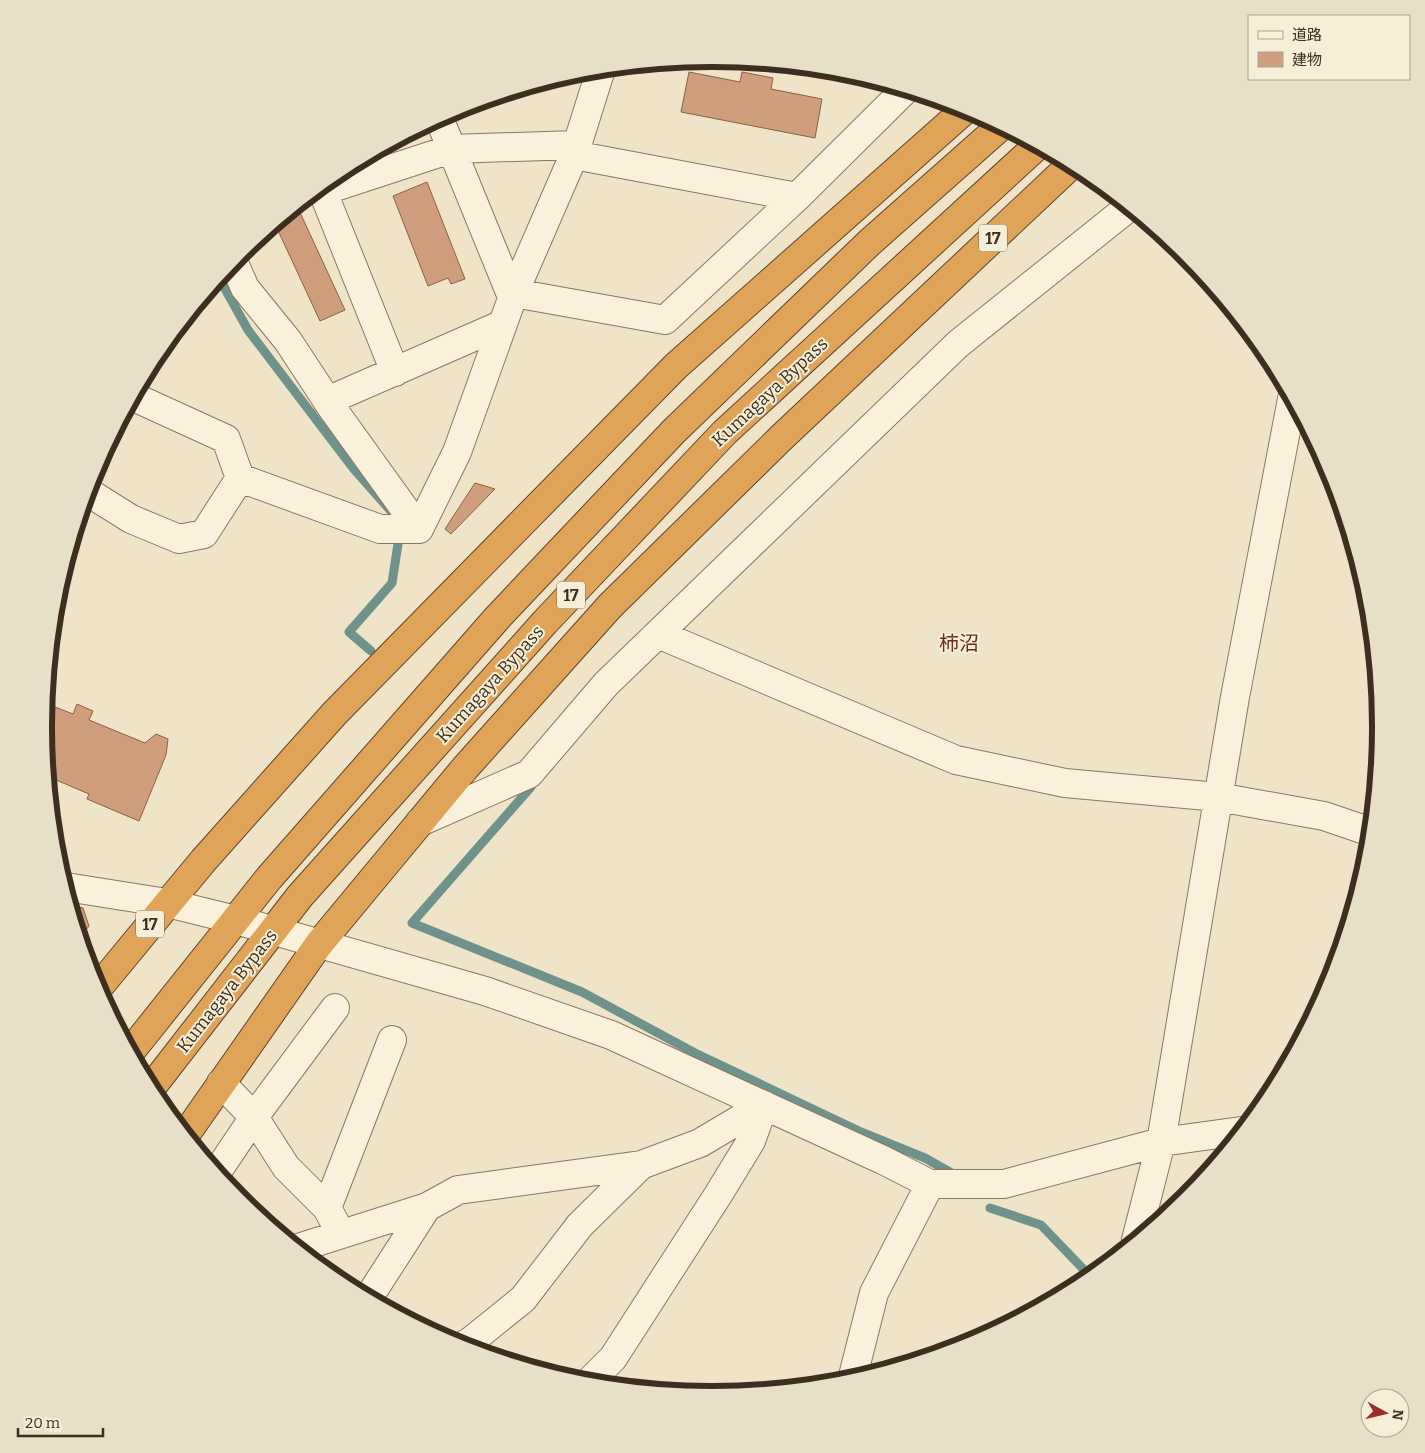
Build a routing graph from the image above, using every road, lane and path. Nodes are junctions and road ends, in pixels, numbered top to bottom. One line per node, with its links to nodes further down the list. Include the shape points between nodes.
1 (598, 77): 7 (street)
2 (901, 95): 12 (street)
3 (959, 115): 29 (highway, 17, via 676,366 334,714)
4 (442, 125): 6 (street)
5 (995, 131): 30 (highway, Kumagaya Bypass / 17, via 870,242 674,431 498,616 268,878)
6 (451, 149): 7 (street); 10 (street); 15 (street)
7 (575, 150): 12 (street); 15 (street)
8 (1033, 150): 31 (highway, Kumagaya Bypass / 17, via 725,432 545,622 300,896)
9 (1066, 170): 26 (highway, 17, via 781,438 610,606)
10 (337, 184)
11 (324, 194): 17 (street)
12 (797, 196): 15 (street, via 665,320)
13 (1124, 211): 24 (street, via 958,344)
14 (237, 270): 19 (street, via 245,288 288,341)
15 (513, 295): 16 (street)
16 (503, 324): 17 (street); 23 (street, via 457,452)
17 (395, 372): 19 (street)
18 (139, 399): 21 (street, via 226,439)
19 (328, 401): 23 (street)
20 (1290, 409): 25 (street, via 1234,697)
21 (240, 478): 22 (street, via 204,534 179,539 130,519); 23 (street, via 380,529)
22 (95, 496)
23 (418, 529)
24 (658, 634): 25 (street, via 956,760 1064,783); 26 (street, via 606,684 529,774)
25 (1218, 797): 27 (street, via 1324,816); 43 (street)
26 (420, 822): 32 (highway, 17)
27 (1364, 830)
28 (73, 888): 29 (street)
29 (167, 903): 30 (street); 33 (highway, 17)
30 (236, 920): 31 (street); 36 (highway, Kumagaya Bypass / 17)
31 (274, 931): 32 (street); 37 (highway, Kumagaya Bypass / 17)
32 (319, 944): 38 (highway, 17); 39 (street, via 485,991 611,1034)
33 (104, 981)
34 (335, 1008): 40 (street)
35 (392, 1040): 48 (street)
36 (136, 1046)
37 (157, 1081)
38 (221, 1082): 40 (street); 41 (highway, 17)
39 (764, 1105): 44 (street, via 700,1143); 46 (street); 55 (street, via 751,1141 613,1358)
40 (254, 1117): 45 (street); 48 (street, via 286,1166)
41 (190, 1129)
42 (1233, 1132): 43 (street)
43 (1161, 1142): 46 (street, via 1004,1184); 49 (street)
44 (641, 1165): 47 (street, via 458,1190); 53 (street, via 580,1225 523,1299)
45 (221, 1167)
46 (930, 1184): 54 (street, via 874,1293)
47 (427, 1207): 50 (street); 52 (street)
48 (326, 1208): 50 (street)
49 (1138, 1231)
50 (341, 1234): 51 (street)
51 (305, 1246)
52 (375, 1293)
53 (472, 1340)
54 (854, 1371)
55 (595, 1376)

